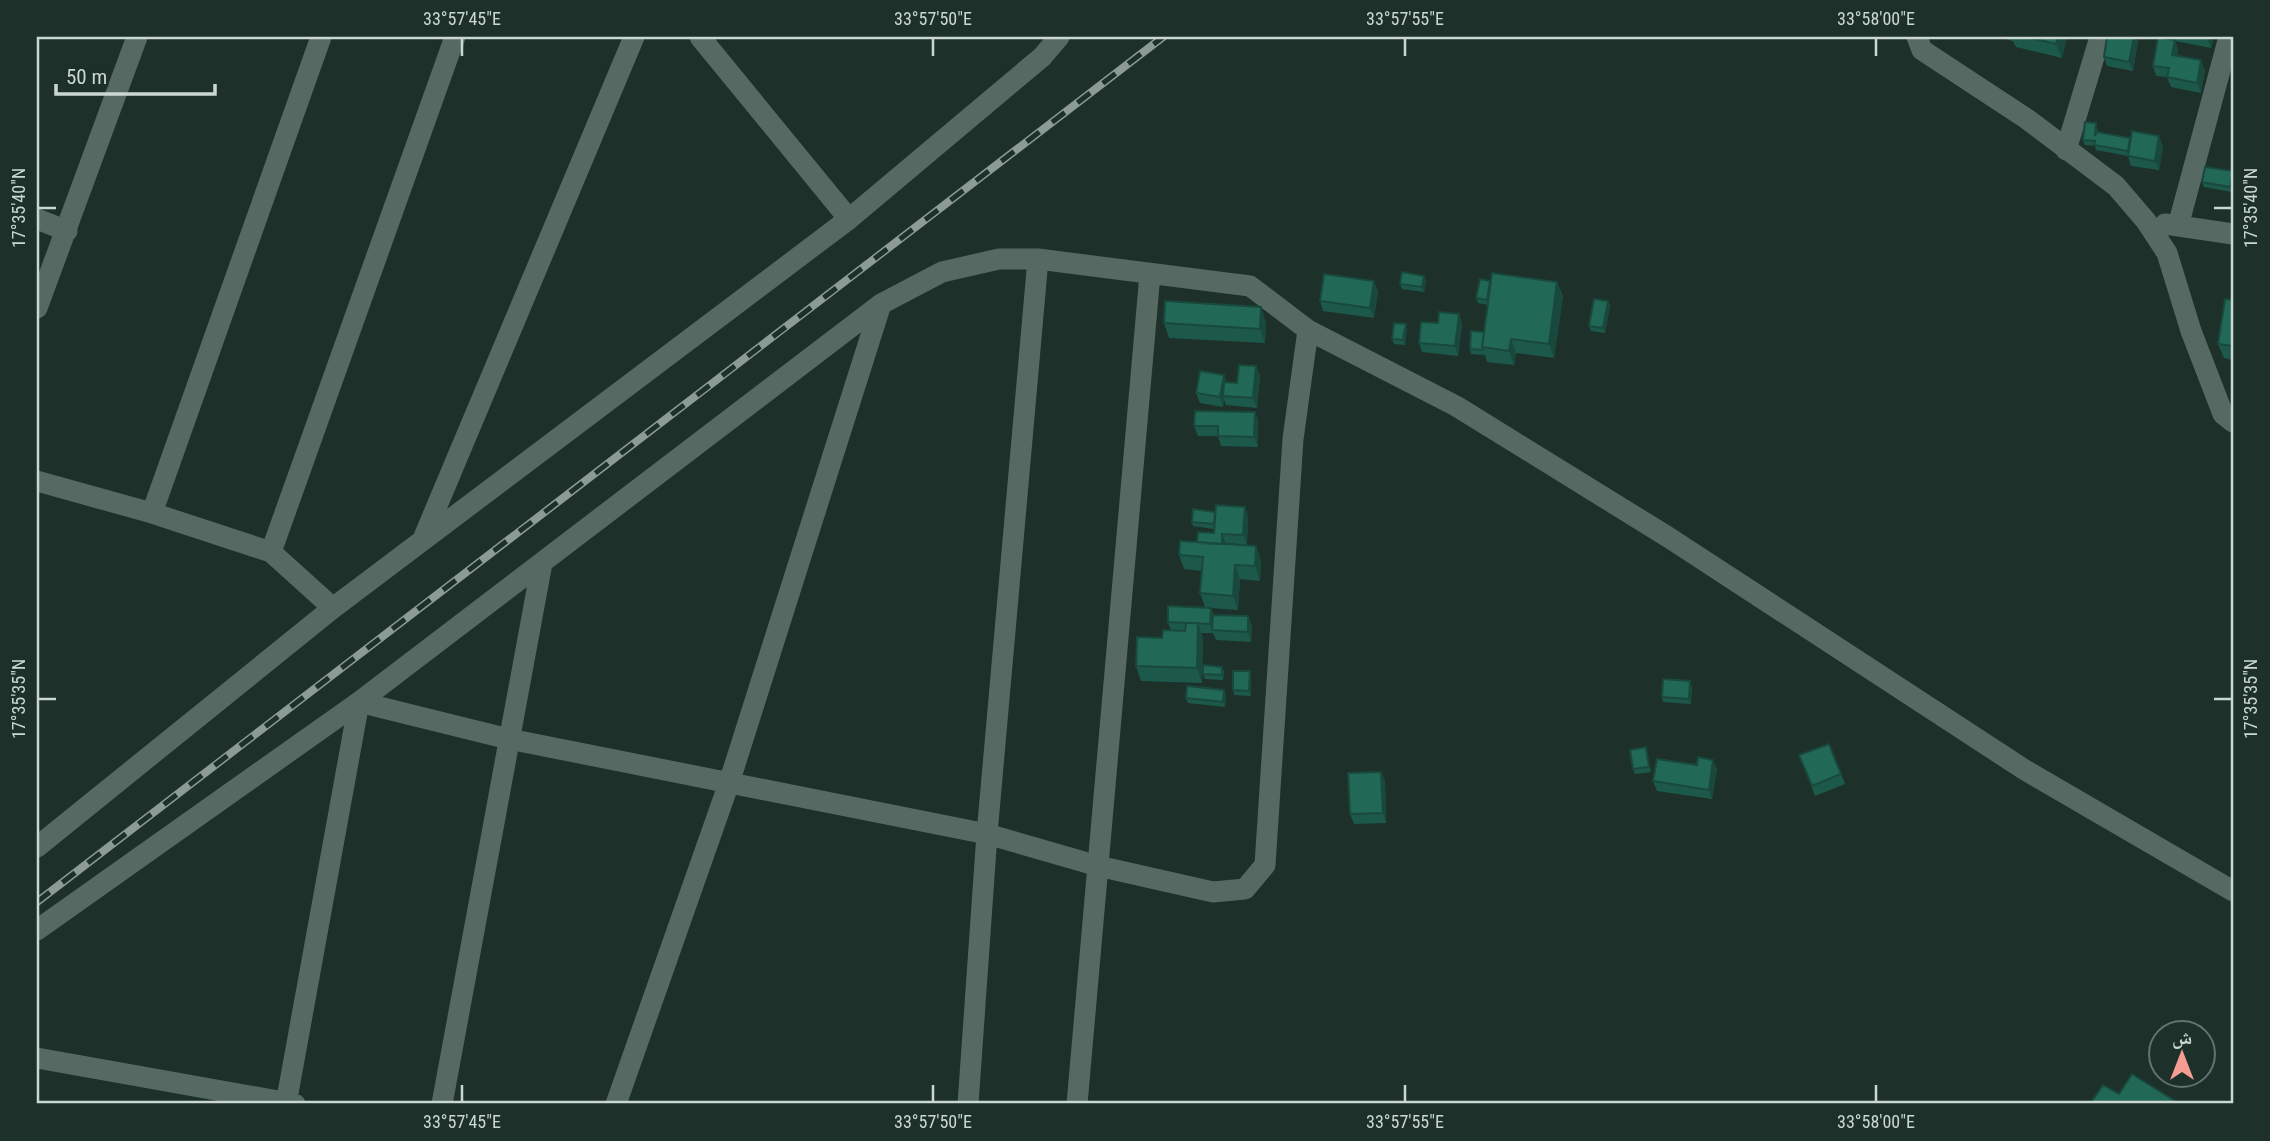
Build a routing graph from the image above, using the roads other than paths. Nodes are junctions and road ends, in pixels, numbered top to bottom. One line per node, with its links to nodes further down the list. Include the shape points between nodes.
1 (137, 37): 15 (street)
2 (321, 37): 24 (street)
3 (455, 37): 26 (street)
4 (634, 37): 25 (street)
5 (699, 37): 12 (street)
6 (1059, 37): 12 (street, via 1042,57)
7 (1917, 37): 10 (street, via 1922,50)
8 (2100, 37): 10 (street)
9 (2229, 37): 14 (street)
10 (2066, 150): 13 (street, via 2116,186)
11 (37, 219): 15 (street)
12 (849, 219): 25 (street)
13 (2146, 221): 14 (street); 22 (street, via 2166,253 2223,414)
14 (2178, 226): 16 (street)
15 (67, 231): 20 (street)
16 (2233, 234)
17 (1038, 259): 18 (street); 19 (street, via 999,259 942,272); 32 (street)
18 (1150, 274): 21 (street, via 1250,286); 34 (street)
19 (881, 304): 27 (street); 31 (street)
20 (37, 308)
21 (1308, 330): 34 (street, via 1293,439 1265,864 1245,889 1213,892); 35 (street, via 1468,413 1668,537 2025,770)
22 (2233, 422)
23 (37, 481): 24 (street)
24 (152, 513): 26 (street)
25 (422, 541): 28 (street)
26 (271, 552): 28 (street)
27 (542, 563): 29 (street); 30 (street)
28 (333, 608): 33 (street)
29 (359, 702): 30 (street); 36 (street); 38 (street)
30 (509, 739): 31 (street); 39 (street)
31 (729, 783): 32 (street); 40 (street)
32 (987, 834): 34 (street); 41 (street)
33 (37, 847)
34 (1098, 866): 42 (street)
35 (2233, 891)
36 (37, 930)
37 (37, 1058): 38 (street)
38 (289, 1104)
39 (442, 1104)
40 (616, 1104)
41 (968, 1104)
42 (1077, 1104)

